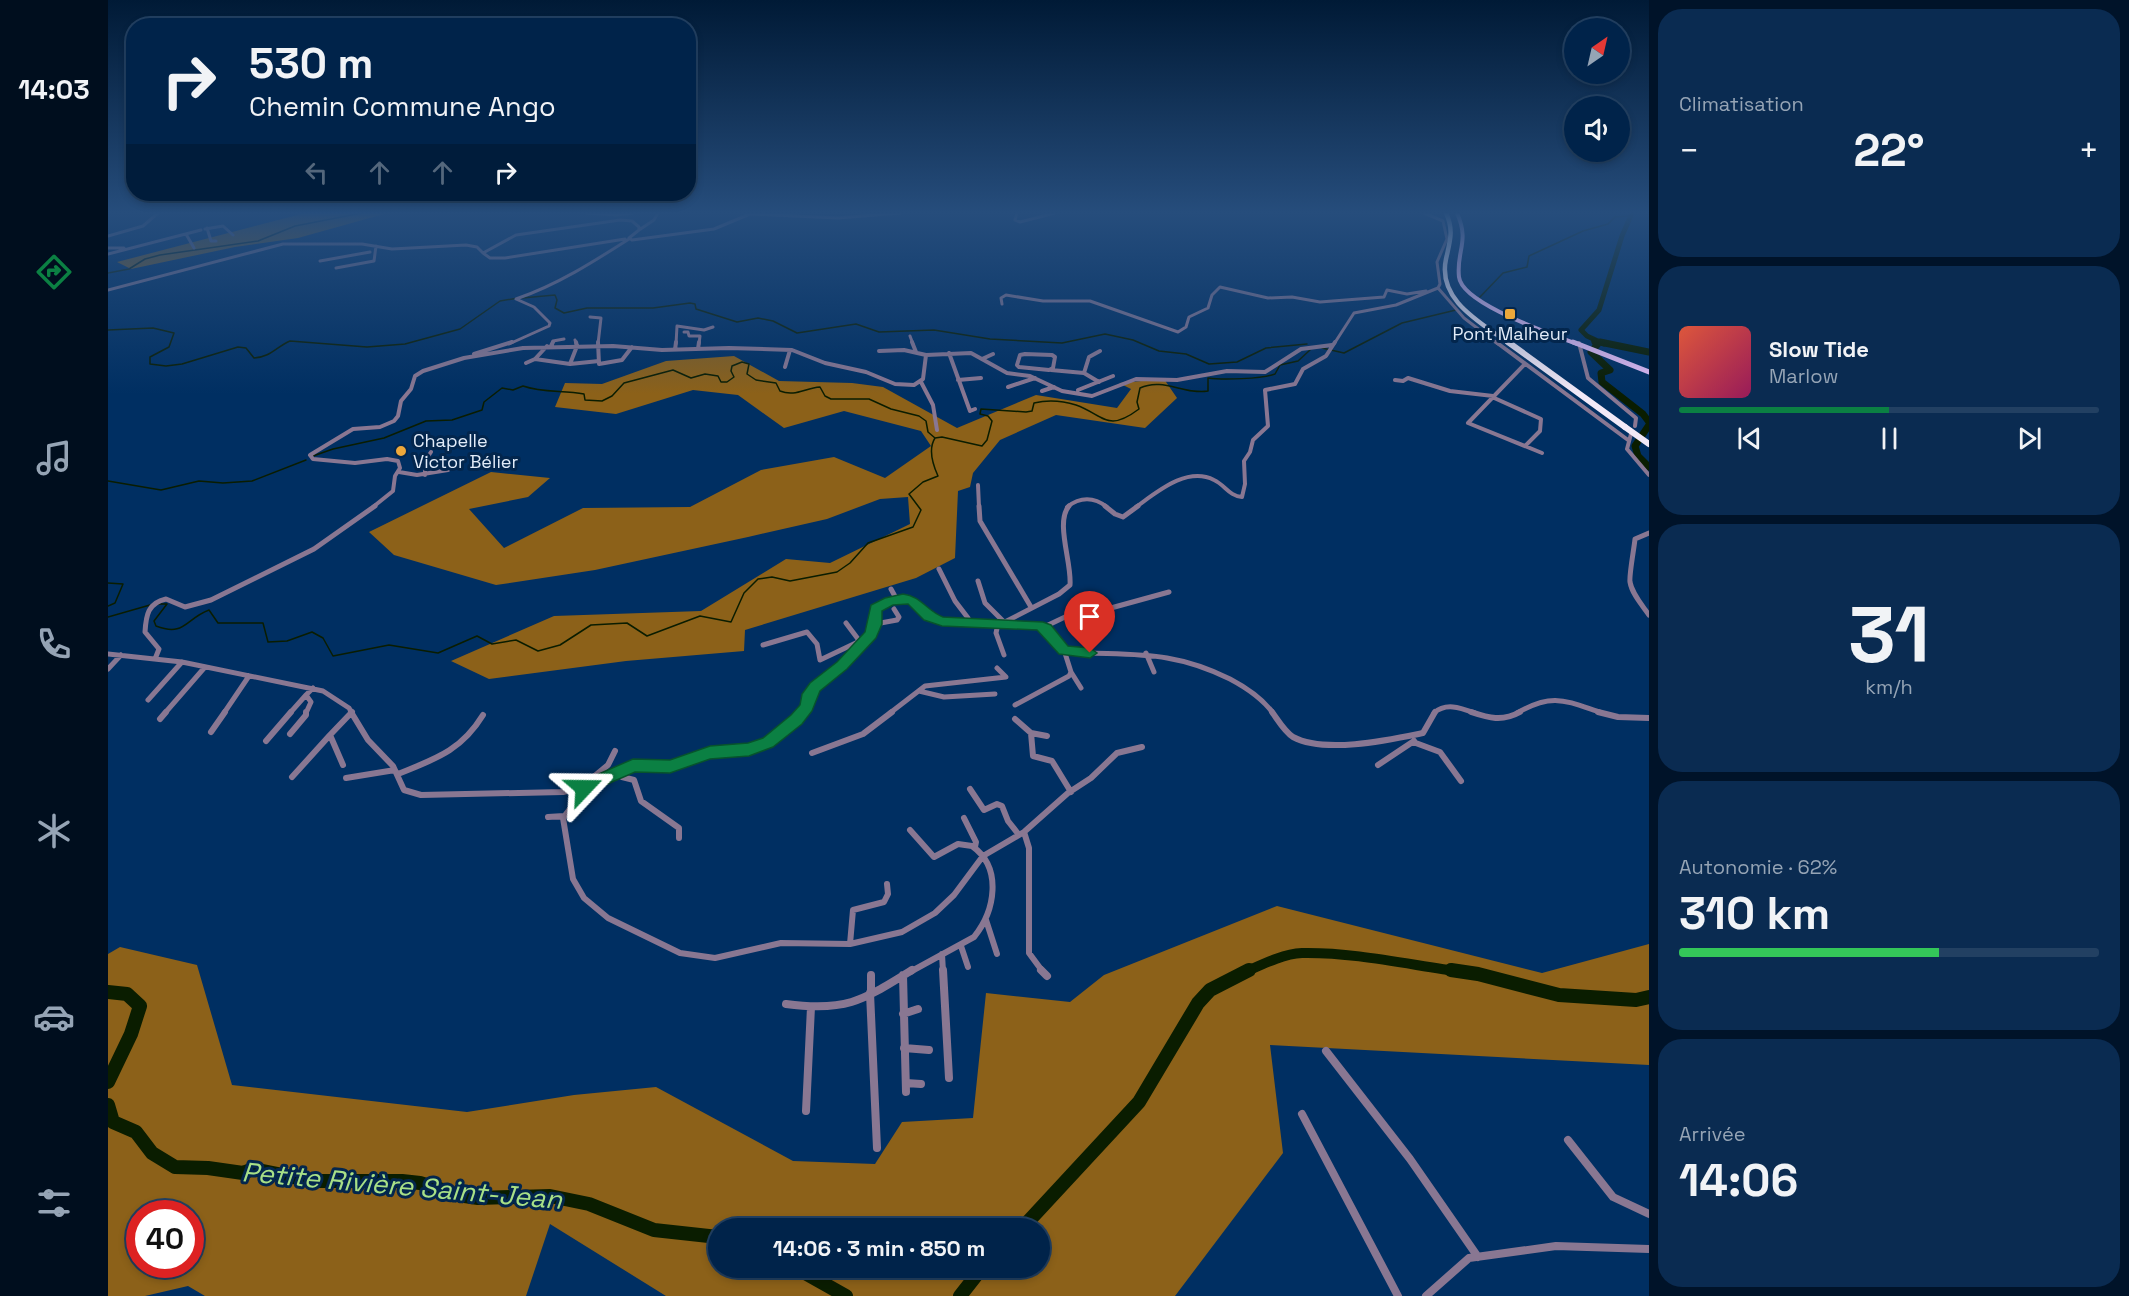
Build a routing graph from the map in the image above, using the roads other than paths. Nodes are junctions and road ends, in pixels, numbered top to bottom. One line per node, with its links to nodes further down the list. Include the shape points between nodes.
1 (169, 273): 7 (street)
2 (573, 273): 36 (street, via 517,298 534,307 550,325)
3 (1439, 273): 6 (street)
4 (1446, 273): 64 (highway, via 1448,288 1464,310)
5 (1459, 273): 16 (main road, via 1466,293)
6 (1438, 288): 8 (street); 43 (street, via 1464,318)
7 (108, 290)
8 (1430, 291): 9 (street, via 1410,294 1387,290 1384,297 1376,299 1320,302 1268,298 1220,287 1208,308 1189,318 1186,327 1178,332 1090,301 1043,301 1006,295 1001,298); 23 (street, via 1396,305 1354,312)
9 (1002, 304)
10 (591, 317): 20 (street, via 601,318)
11 (713, 327): 26 (street, via 704,330 677,326)
12 (684, 332): 22 (street, via 700,336)
13 (910, 336): 30 (street)
14 (564, 339): 18 (street)
15 (575, 340): 19 (street)
16 (1579, 343): 48 (main road); 64 (street, via 1588,378 1636,418)
17 (662, 345): 25 (street)
18 (549, 346): 19 (street); 24 (street); 37 (street)
19 (577, 346): 20 (street); 42 (street)
20 (598, 346): 21 (street); 41 (street)
21 (632, 347): 25 (street); 41 (street, via 621,360)
22 (698, 349): 26 (street); 27 (street)
23 (1330, 349): 59 (street, via 1305,347 1261,373 1237,371 1177,380 1140,378 1092,396); 84 (street, via 1324,359 1303,369 1295,384 1264,391 1267,422 1244,461 1242,497 1232,495 1213,479 1196,475 1184,477 1123,517 1099,501 1076,502 1062,519 1072,572 1070,585)
24 (513, 350): 33 (street); 36 (street, via 483,358)
25 (662, 350): 26 (street)
26 (675, 350)
27 (790, 350): 44 (street); 56 (street, via 896,384)
28 (879, 351): 30 (street)
29 (1100, 351): 39 (street)
30 (916, 352): 34 (street)
31 (949, 353): 34 (street); 38 (street, via 971,353); 54 (street)
32 (993, 354): 38 (street)
33 (510, 355)
34 (926, 355): 56 (street)
35 (1081, 356): 39 (street)
36 (464, 358): 72 (street, via 418,374 394,421 353,429)
37 (535, 358): 40 (street); 42 (street)
38 (982, 358): 50 (street, via 1007,374)
39 (1089, 358): 49 (street)
40 (526, 363)
41 (599, 363): 42 (street); 46 (street)
42 (570, 364)
43 (1525, 364): 62 (street); 67 (street)
44 (785, 367)
45 (1029, 369): 47 (street); 47 (street, via 1017,367 1021,354 1055,357); 50 (street)
46 (598, 370)
47 (1049, 371): 49 (street)
48 (1649, 372)
49 (1084, 374): 57 (street)
50 (1028, 375): 52 (street)
51 (1113, 375): 57 (street)
52 (1035, 377): 58 (street); 59 (street)
53 (981, 378): 54 (street)
54 (958, 380): 63 (street, via 970,411)
55 (1395, 380): 62 (street, via 1408,378 1450,391)
56 (921, 382): 65 (street, via 927,388 939,423)
57 (1099, 382): 60 (street)
58 (1008, 387)
59 (1054, 387): 61 (street)
60 (1078, 390)
61 (1042, 391)
62 (1493, 396): 69 (street, via 1541,419 1542,428); 69 (street, via 1469,425)
63 (975, 409)
64 (1630, 427): 68 (highway, bridge)
65 (937, 430)
66 (1631, 434): 67 (street)
67 (1628, 440): 76 (street, via 1630,455)
68 (1649, 442)
69 (1525, 446): 71 (street)
70 (431, 452): 75 (street, via 425,461)
71 (1542, 453)
72 (310, 458): 74 (street, via 345,464 390,458 398,461)
73 (448, 470): 75 (street)
74 (399, 472): 75 (street, via 407,476); 101 (street, via 394,476 390,496 314,549 204,603 182,607 166,598 150,605 145,632 159,650)
75 (425, 475)
76 (1649, 475)
77 (978, 485): 84 (street, via 980,521)
78 (1649, 533): 86 (street, via 1635,539 1629,579)
79 (939, 569): 90 (street)
80 (978, 581): 88 (street, via 985,603)
81 (891, 589): 83 (street)
82 (1169, 592): 91 (street, via 1065,617)
83 (897, 600): 89 (street, via 875,609); 90 (street, via 912,600 937,620)
84 (1030, 607): 88 (street)
85 (894, 609): 89 (street, via 897,620)
86 (1649, 615)
87 (846, 622): 94 (street)
88 (1001, 623): 90 (street); 91 (street); 100 (street, via 996,633)
89 (875, 624): 94 (street, via 871,635)
90 (969, 624)
91 (1044, 627): 96 (street)
92 (815, 628): 93 (street)
93 (807, 632): 94 (street, via 817,644 820,660); 95 (street)
94 (861, 642): 135 (street, via 842,666 812,690 796,720 768,742 749,750 710,753 670,766 637,764)
95 (763, 645)
96 (1064, 650): 97 (street); 106 (street)
97 (1146, 653): 107 (street); 124 (street, via 1198,665 1246,689 1300,740 1369,742)
98 (108, 654): 99 (street)
99 (121, 655): 101 (street); 105 (street)
100 (1004, 655)
101 (155, 659): 102 (street)
102 (182, 662): 103 (street); 114 (street)
103 (205, 667): 108 (street); 119 (street)
104 (997, 668): 111 (street, via 1005,674 1004,678 929,684)
105 (108, 669)
106 (1071, 672): 110 (street); 115 (street, via 1066,679)
107 (1154, 672)
108 (249, 676): 109 (street); 121 (street)
109 (313, 688): 113 (street); 116 (street, via 334,696)
110 (1081, 688)
111 (918, 691): 112 (street, via 944,698); 131 (street, via 863,734)
112 (995, 694)
113 (306, 695): 123 (street, via 311,702 306,715); 127 (street)
114 (148, 700)
115 (1015, 705)
116 (352, 712): 125 (street); 134 (street, via 368,740)
117 (483, 716): 134 (street, via 473,734 457,748)
118 (1649, 718): 124 (street, via 1611,716 1577,703 1549,699 1500,719 1449,706 1437,709 1427,729)
119 (160, 719)
120 (1015, 719): 122 (street)
121 (211, 732)
122 (1031, 733): 126 (street); 141 (street, via 1033,756 1052,761)
123 (290, 734)
124 (1419, 734): 128 (street)
125 (330, 735): 132 (street); 136 (street)
126 (1047, 736)
127 (266, 741)
128 (1413, 742): 133 (street); 138 (street, via 1440,752)
129 (1142, 747): 141 (street, via 1117,753)
130 (615, 751): 139 (street, via 608,765)
131 (812, 753)
132 (343, 765)
133 (1378, 765)
134 (396, 772): 137 (street); 139 (street, via 404,790 421,795 552,794)
135 (619, 772): 139 (street); 147 (street, via 634,780 641,801 682,826)
136 (292, 777)
137 (346, 778)
138 (1461, 781)
139 (584, 788): 142 (street)
140 (970, 789): 146 (street, via 983,809 1002,806 1008,821)
141 (1071, 792): 146 (street)
142 (564, 816): 143 (street); 152 (street, via 573,879 584,898 608,918 671,949 715,958 781,944)
143 (548, 817)
144 (964, 818): 148 (street)
145 (910, 830): 148 (street, via 934,857 960,843)
146 (1022, 834): 149 (street); 159 (street, via 1029,848 1029,953)
147 (679, 838)
148 (975, 847): 149 (street)
149 (983, 856): 151 (street, via 992,878); 152 (street, via 954,895 928,918 902,932)
150 (887, 884): 152 (street, via 884,902 851,913)
151 (986, 920): 153 (street, via 973,938); 155 (street)
152 (850, 944)
153 (961, 946): 154 (street); 156 (street)
154 (942, 954): 158 (street); 168 (street)
155 (997, 954)
156 (968, 967)
157 (871, 975): 160 (street)
158 (903, 975): 160 (street); 164 (street)
159 (1047, 976)
160 (870, 993): 162 (street, via 843,1005); 173 (street)
161 (786, 1004): 162 (street)
162 (811, 1007): 170 (street)
163 (918, 1009): 164 (street)
164 (903, 1014): 165 (street)
165 (904, 1048): 166 (street); 169 (street, via 906,1088)
166 (929, 1050)
167 (1326, 1051): 176 (street, via 1410,1159)
168 (949, 1078)
169 (921, 1084)
170 (806, 1111)
171 (1302, 1114): 177 (street)
172 (1569, 1140): 174 (street, via 1613,1197)
173 (877, 1148)
174 (1649, 1214)
175 (1649, 1249): 176 (street, via 1556,1246)
176 (1478, 1257): 178 (street, via 1469,1258)
177 (1398, 1296)
178 (1426, 1296)

